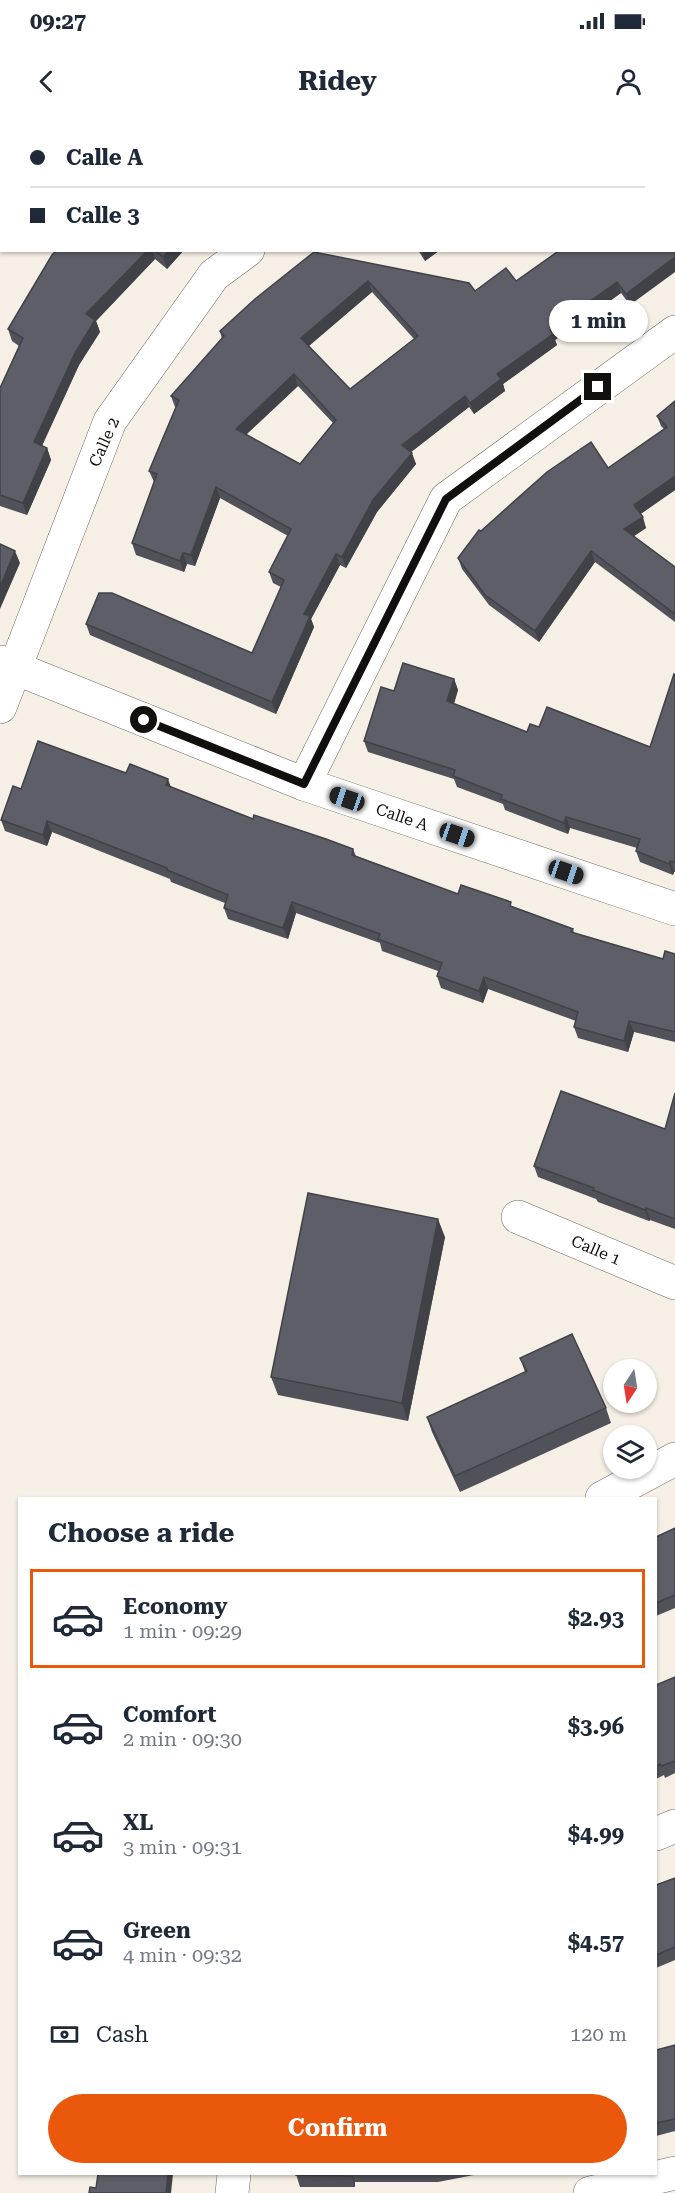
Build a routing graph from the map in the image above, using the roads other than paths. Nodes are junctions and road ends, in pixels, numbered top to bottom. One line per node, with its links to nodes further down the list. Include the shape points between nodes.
1 (245, 252): 3 (street, Calle 2, via 214,275 110,421)
2 (675, 332): 5 (street, via 446,499)
3 (8, 665): 4 (street, Calle 2); 5 (street, Calle A)
4 (0, 707)
5 (304, 784): 6 (street, Calle A)
6 (675, 909)
7 (518, 1217): 8 (street, Calle 1)
8 (675, 1283)
9 (675, 1459): 10 (street)
10 (604, 1497)
11 (675, 1826): 12 (street)
12 (657, 1834)
13 (675, 2173): 16 (street)
14 (234, 2175): 15 (street)
15 (232, 2193)
16 (590, 2193)

